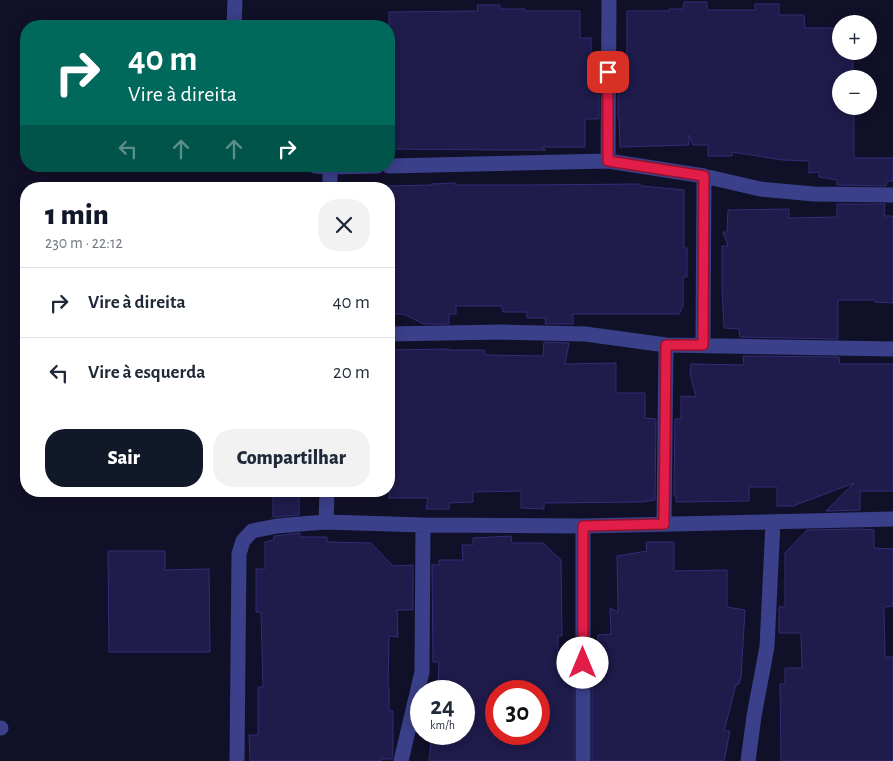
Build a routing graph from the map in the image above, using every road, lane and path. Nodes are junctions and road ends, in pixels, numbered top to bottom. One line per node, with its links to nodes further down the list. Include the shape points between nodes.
1 (235, 0): 3 (street)
2 (609, 0): 4 (street)
3 (234, 20)
4 (608, 161): 5 (street); 6 (street)
5 (395, 166)
6 (704, 176): 7 (street, via 760,189 814,194); 10 (street)
7 (893, 195)
8 (395, 334): 9 (street, via 586,334)
9 (666, 345): 10 (street); 16 (street)
10 (703, 345): 11 (street)
11 (893, 349)
12 (326, 497): 14 (street)
13 (893, 519): 15 (street)
14 (326, 522): 17 (street); 19 (street, via 260,529 252,531 243,541 239,554)
15 (773, 522): 16 (street); 22 (street, via 767,646)
16 (664, 524): 18 (street)
17 (423, 525): 18 (street); 20 (street, via 422,672)
18 (583, 526): 21 (street)
19 (237, 761)
20 (401, 761)
21 (583, 761)
22 (748, 761)

